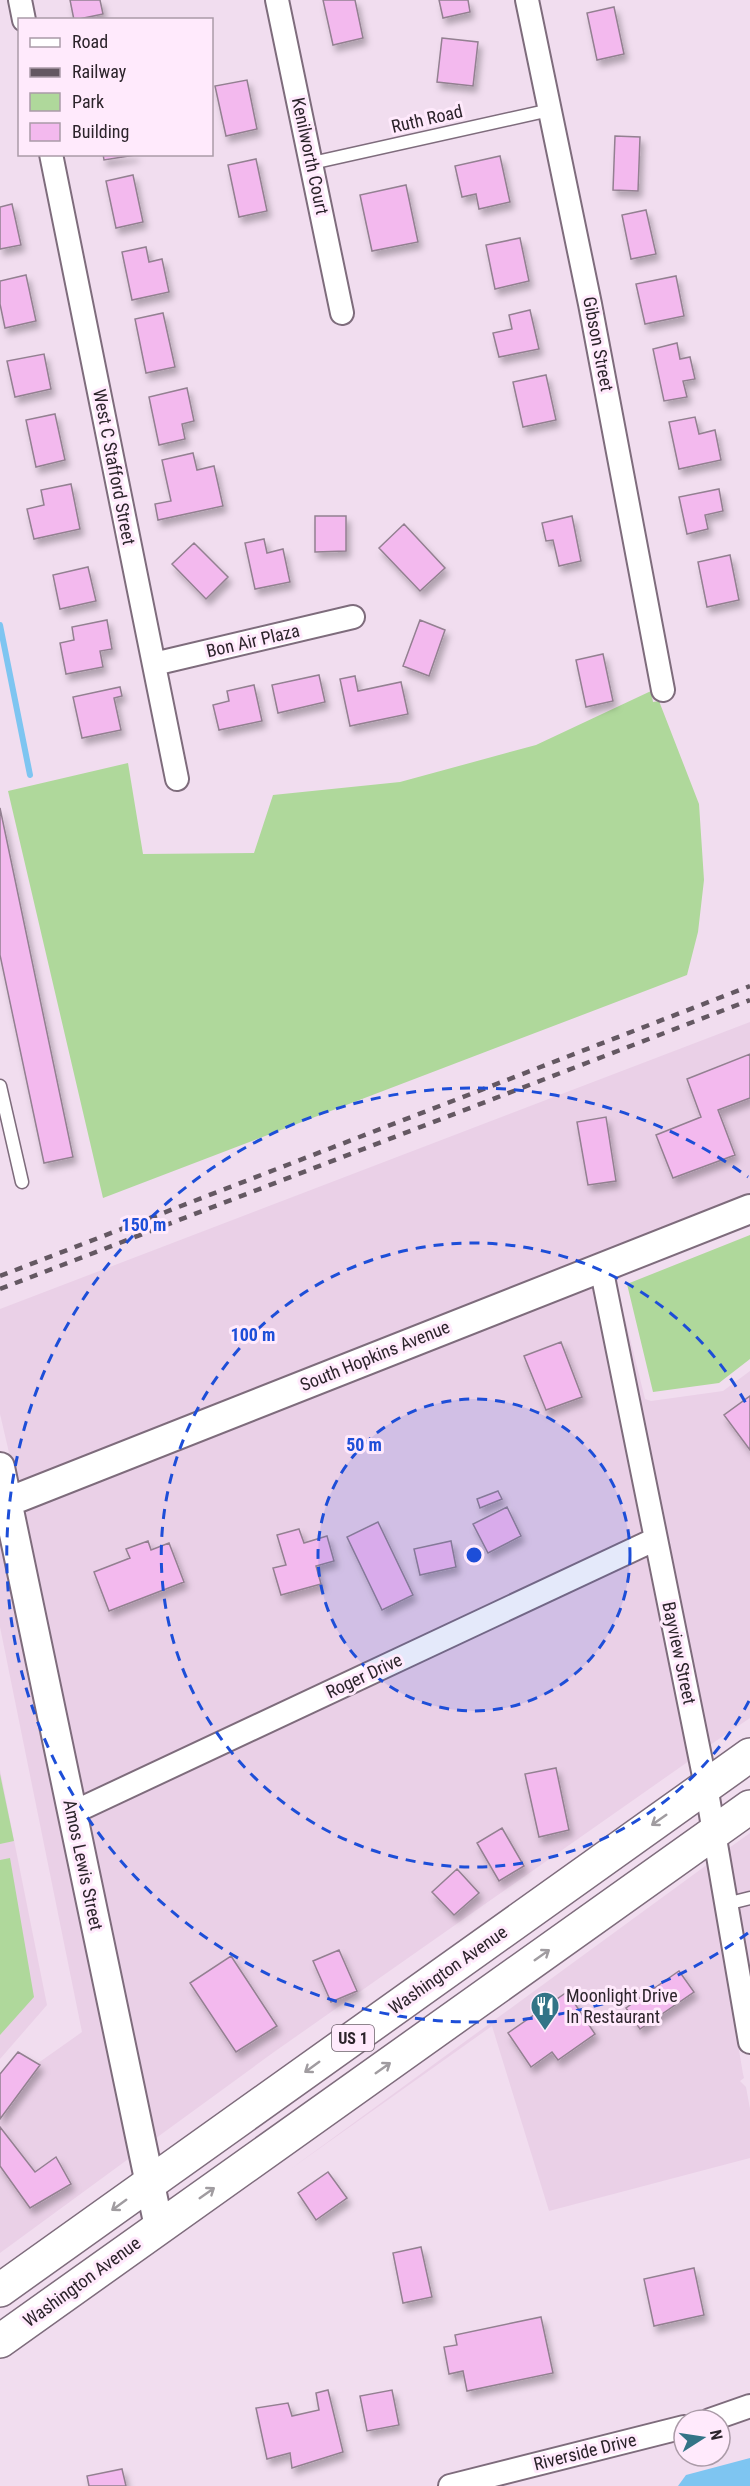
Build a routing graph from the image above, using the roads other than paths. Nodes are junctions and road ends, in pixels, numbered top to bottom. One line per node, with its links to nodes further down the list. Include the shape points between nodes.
1 (20, 0): 4 (street)
2 (278, 0): 7 (street, Kenilworth Court)
3 (526, 0): 5 (street, Gibson Street)
4 (24, 18)
5 (550, 110): 7 (lane, Ruth Road); 11 (street, Gibson Street)
6 (51, 156): 10 (street, West C Stafford Street)
7 (312, 163): 8 (street, Kenilworth Court)
8 (342, 313)
9 (353, 617): 10 (street, Bon Air Plaza)
10 (154, 664): 12 (street, West C Stafford Street)
11 (663, 690)
12 (177, 779)
13 (0, 1086): 14 (lane)
14 (22, 1182)
15 (750, 1209): 16 (street, South Hopkins Avenue)
16 (601, 1267): 18 (street, South Hopkins Avenue); 19 (street, Bayview Street)
17 (0, 1467): 18 (street, Amos Lewis Street)
18 (4, 1503): 23 (street, Amos Lewis Street)
19 (656, 1539): 21 (street, Bayview Street); 23 (street, Roger Drive)
20 (750, 1755): 21 (main road, Washington Avenue / US 1)
21 (706, 1786): 24 (street, Bayview Street); 27 (main road, Washington Avenue / US 1, one-way to 27)
22 (750, 1807): 24 (main road, Washington Avenue / US 1)
23 (72, 1813): 30 (street, Amos Lewis Street)
24 (714, 1832): 26 (street, Bayview Street); 28 (main road, Washington Avenue / US 1, one-way to 24)
25 (750, 1898): 26 (lane)
26 (726, 1904): 29 (street, Bayview Street)
27 (423, 1987): 28 (main road); 30 (main road, Washington Avenue / US 1, one-way to 30)
28 (448, 2022): 31 (main road, Washington Avenue / US 1, one-way to 28)
29 (750, 2042)
30 (149, 2184): 31 (street, Amos Lewis Street); 32 (main road, Washington Avenue / US 1, one-way to 32)
31 (159, 2227): 33 (main road, Washington Avenue / US 1)
32 (0, 2290)
33 (0, 2341)
34 (750, 2406): 35 (street)
35 (732, 2412)
36 (672, 2430): 37 (street, Riverside Drive)
37 (450, 2486)

